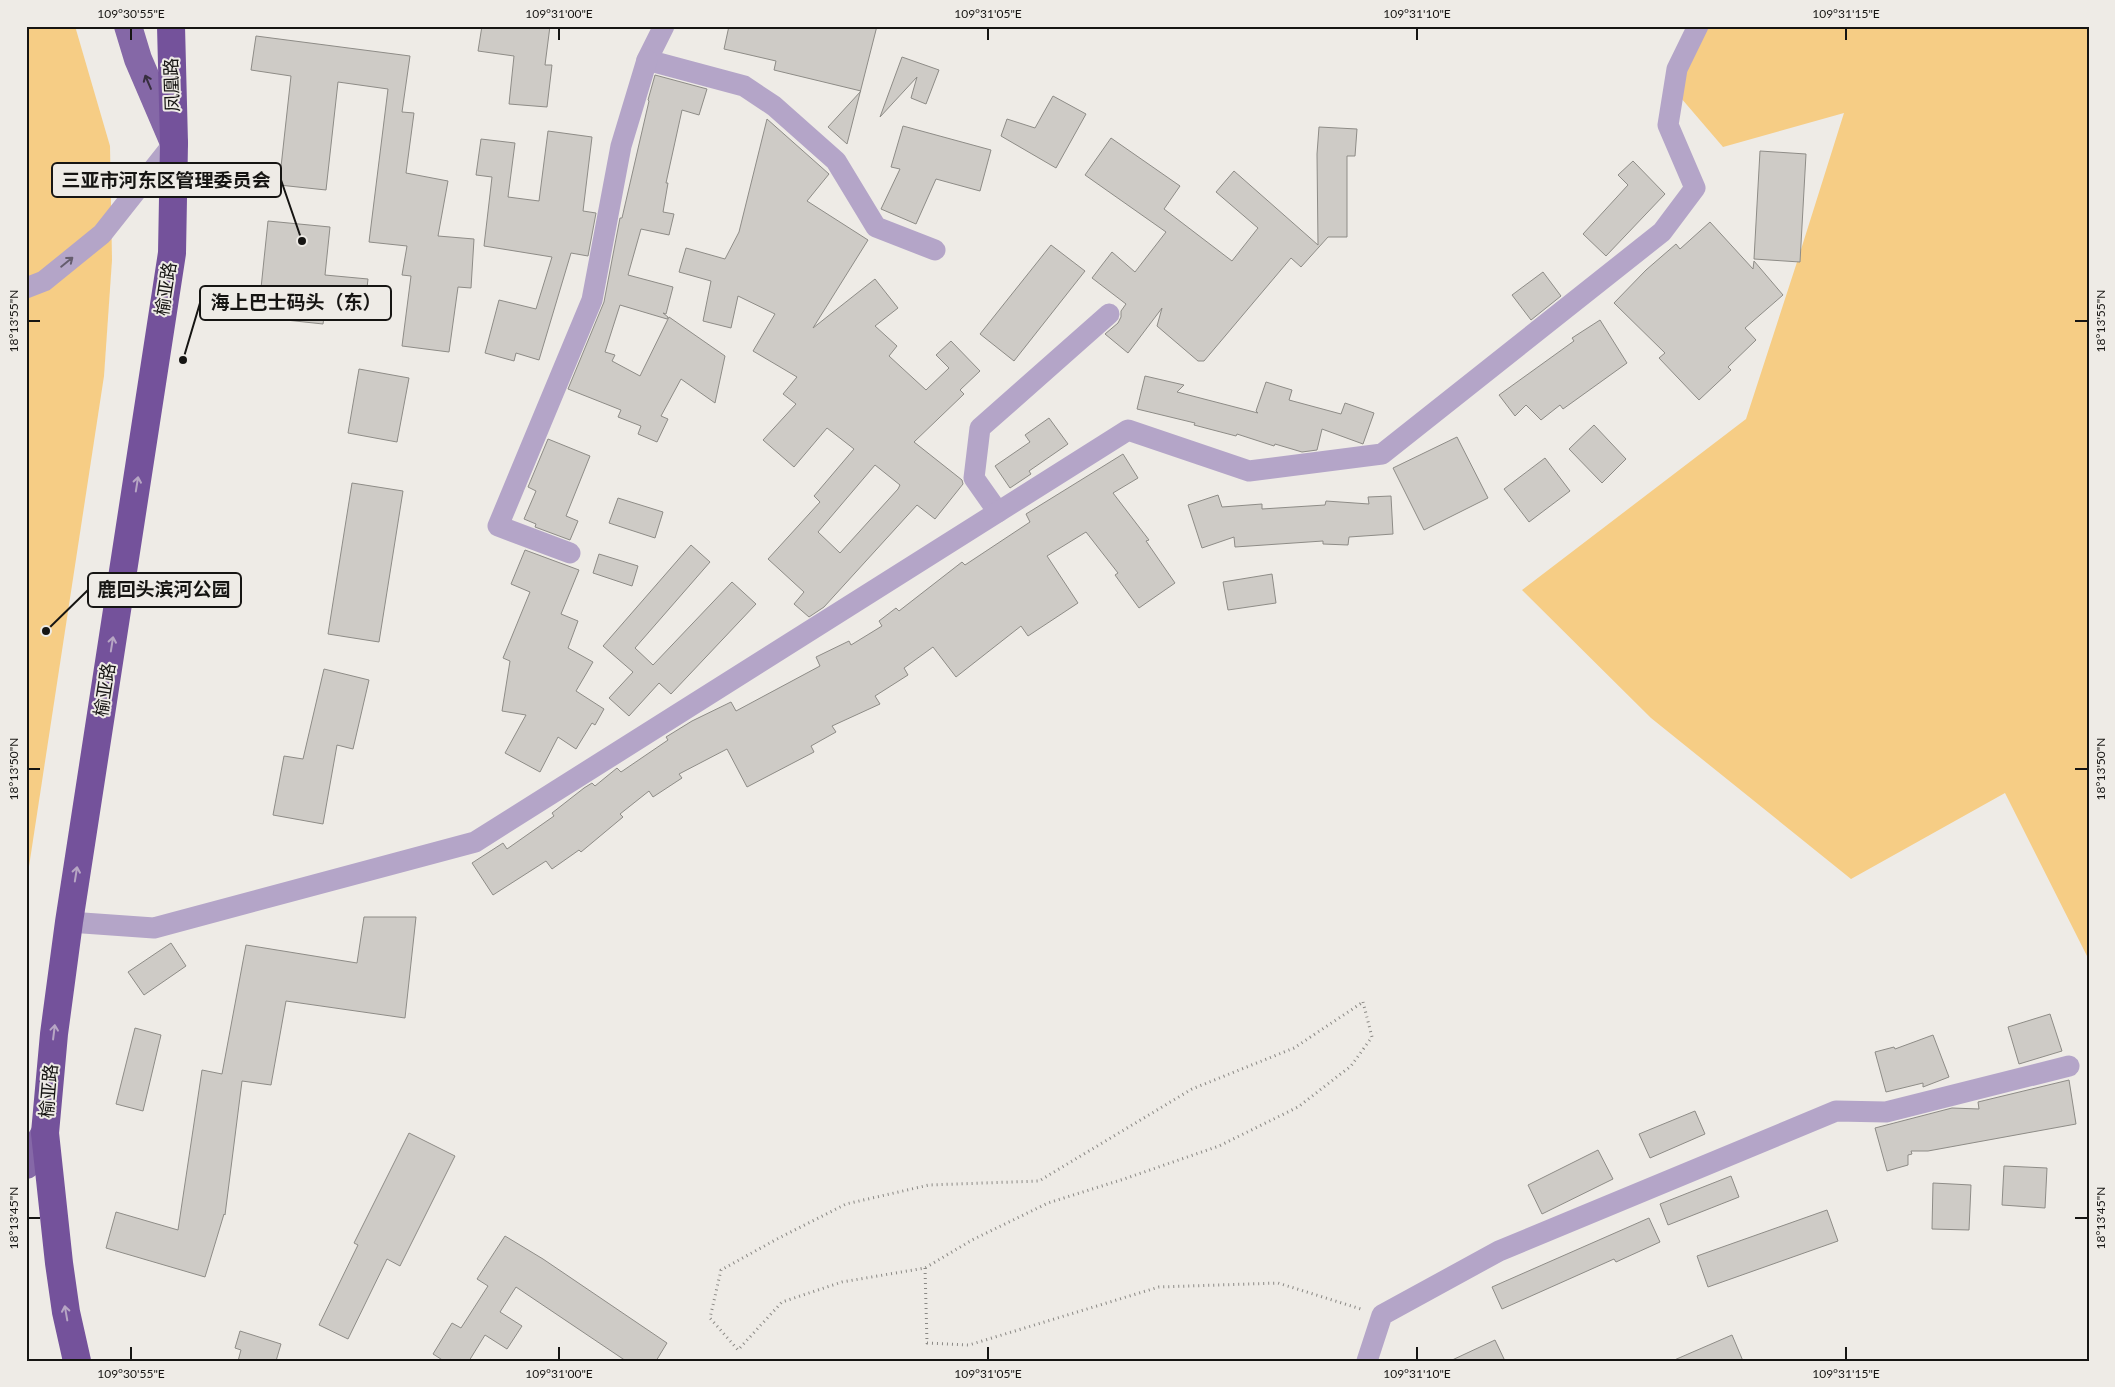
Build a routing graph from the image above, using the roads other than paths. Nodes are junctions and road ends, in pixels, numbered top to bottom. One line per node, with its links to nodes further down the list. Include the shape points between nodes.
1 (128, 26): 6 (main road, 榆亚路, one-way to 1, via 138,59)
2 (170, 26): 6 (highway, 凤凰路)
3 (664, 26): 5 (street)
4 (1698, 26): 10 (street, via 1676,69 1668,125 1695,188 1662,232 1382,454 1250,471 1128,430)
5 (647, 60): 7 (street, via 744,86 774,106 836,162 876,227); 11 (street, via 621,146 592,300 498,526)
6 (174, 143): 8 (street, one-way to 6, via 44,281 102,234); 12 (highway, 榆亚路, one-way to 6, via 172,253)
7 (935, 250)
8 (26, 288)
9 (1109, 314): 10 (street, via 980,428 974,478)
10 (998, 512): 12 (street, via 475,842 154,928)
11 (570, 553)
12 (69, 922): 14 (highway, 榆亚路, one-way to 12, via 54,1034)
13 (2069, 1066): 17 (street, via 1886,1112 1836,1110 1499,1251 1382,1315)
14 (46, 1132): 15 (main road); 16 (highway, 榆亚路, one-way to 14, via 59,1263)
15 (26, 1165)
16 (77, 1361)
17 (1367, 1361)

